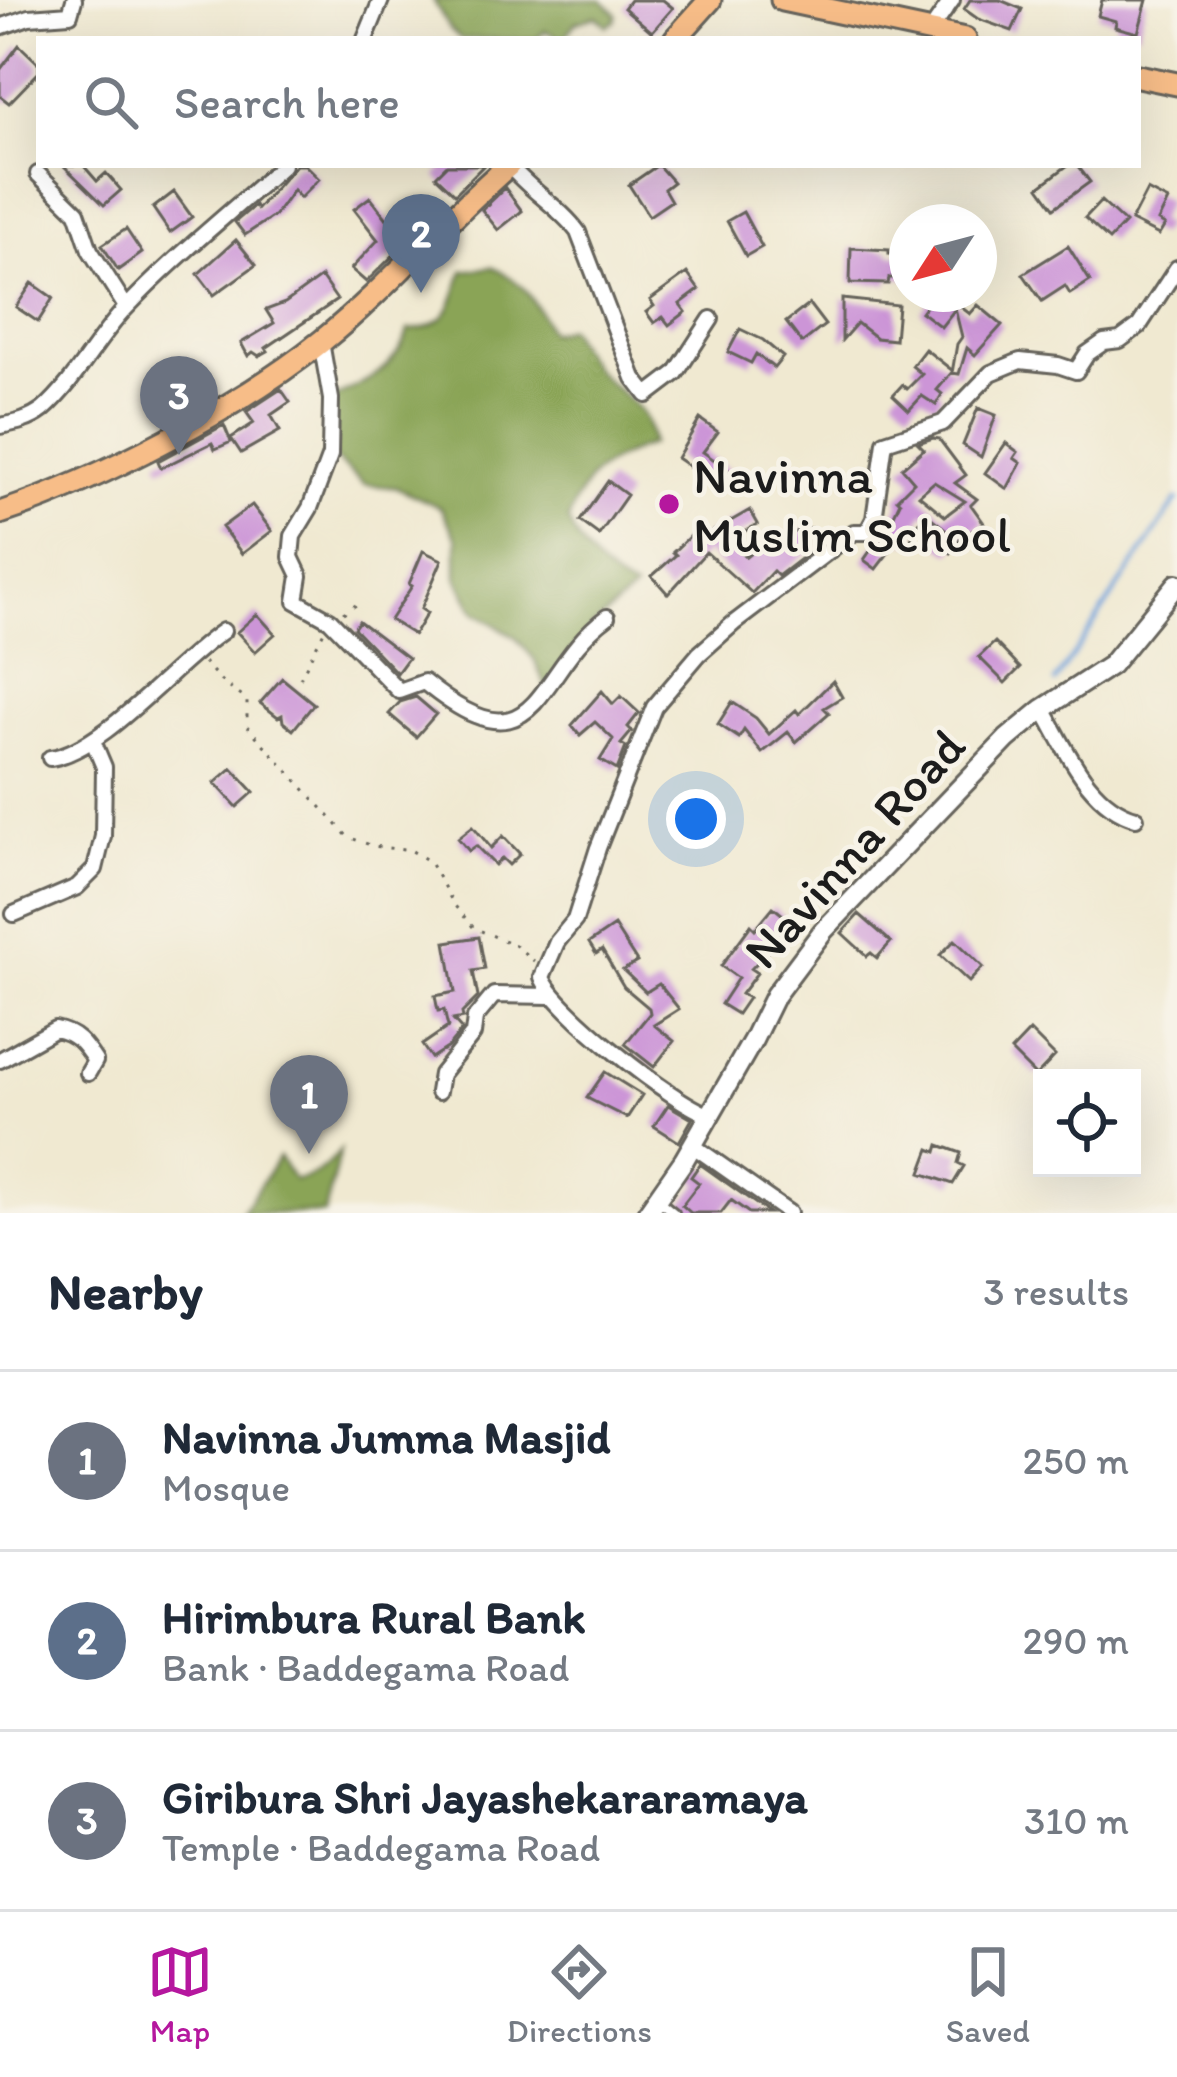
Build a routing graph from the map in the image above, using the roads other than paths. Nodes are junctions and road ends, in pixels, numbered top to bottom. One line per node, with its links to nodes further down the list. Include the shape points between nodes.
1 (74, 0): 6 (street, via 70,14)
2 (381, 0): 9 (street)
3 (710, 0): 10 (main road)
4 (782, 0): 7 (main road)
5 (952, 0): 8 (street)
6 (5, 26): 12 (street)
7 (888, 30): 8 (main road)
8 (928, 33): 11 (main road)
9 (366, 36)
10 (678, 36)
11 (946, 36)
12 (0, 43)
13 (1141, 77): 14 (main road)
14 (1177, 84)
15 (280, 168): 20 (street)
16 (506, 168): 22 (main road)
17 (512, 168): 21 (street, via 578,232 647,395 676,374)
18 (38, 174): 20 (street, via 77,212)
19 (1177, 268): 33 (street, via 1139,326 1104,342 1076,371 1020,361 991,373 943,423 885,442 867,532 854,532 798,572 699,654 650,714 575,920 544,970)
20 (126, 307): 23 (street, via 41,412)
21 (711, 319)
22 (321, 342): 24 (main road, via 141,451); 26 (street, via 330,455 293,536 296,602 330,620 399,691 424,682 450,703 500,722 518,718 548,690)
23 (0, 426)
24 (0, 513)
25 (1176, 585): 28 (street, Navinna Road, via 1111,664)
26 (607, 617)
27 (223, 631): 29 (street)
28 (1043, 709): 31 (street, via 1086,780 1109,806); 37 (street, Navinna Road, via 797,962)
29 (93, 741): 30 (street); 32 (street, via 104,767 94,869 77,887)
30 (50, 758)
31 (1136, 818)
32 (14, 914)
33 (551, 996): 36 (street, via 494,995 441,1074); 37 (street)
34 (0, 1060): 35 (street, via 56,1029 85,1045 95,1061)
35 (88, 1072)
36 (438, 1092)
37 (709, 1115): 38 (street, Navinna Road)
38 (692, 1145): 39 (street, Navinna Road); 41 (street)
39 (652, 1206): 40 (lane)
40 (674, 1213)
41 (789, 1213)

